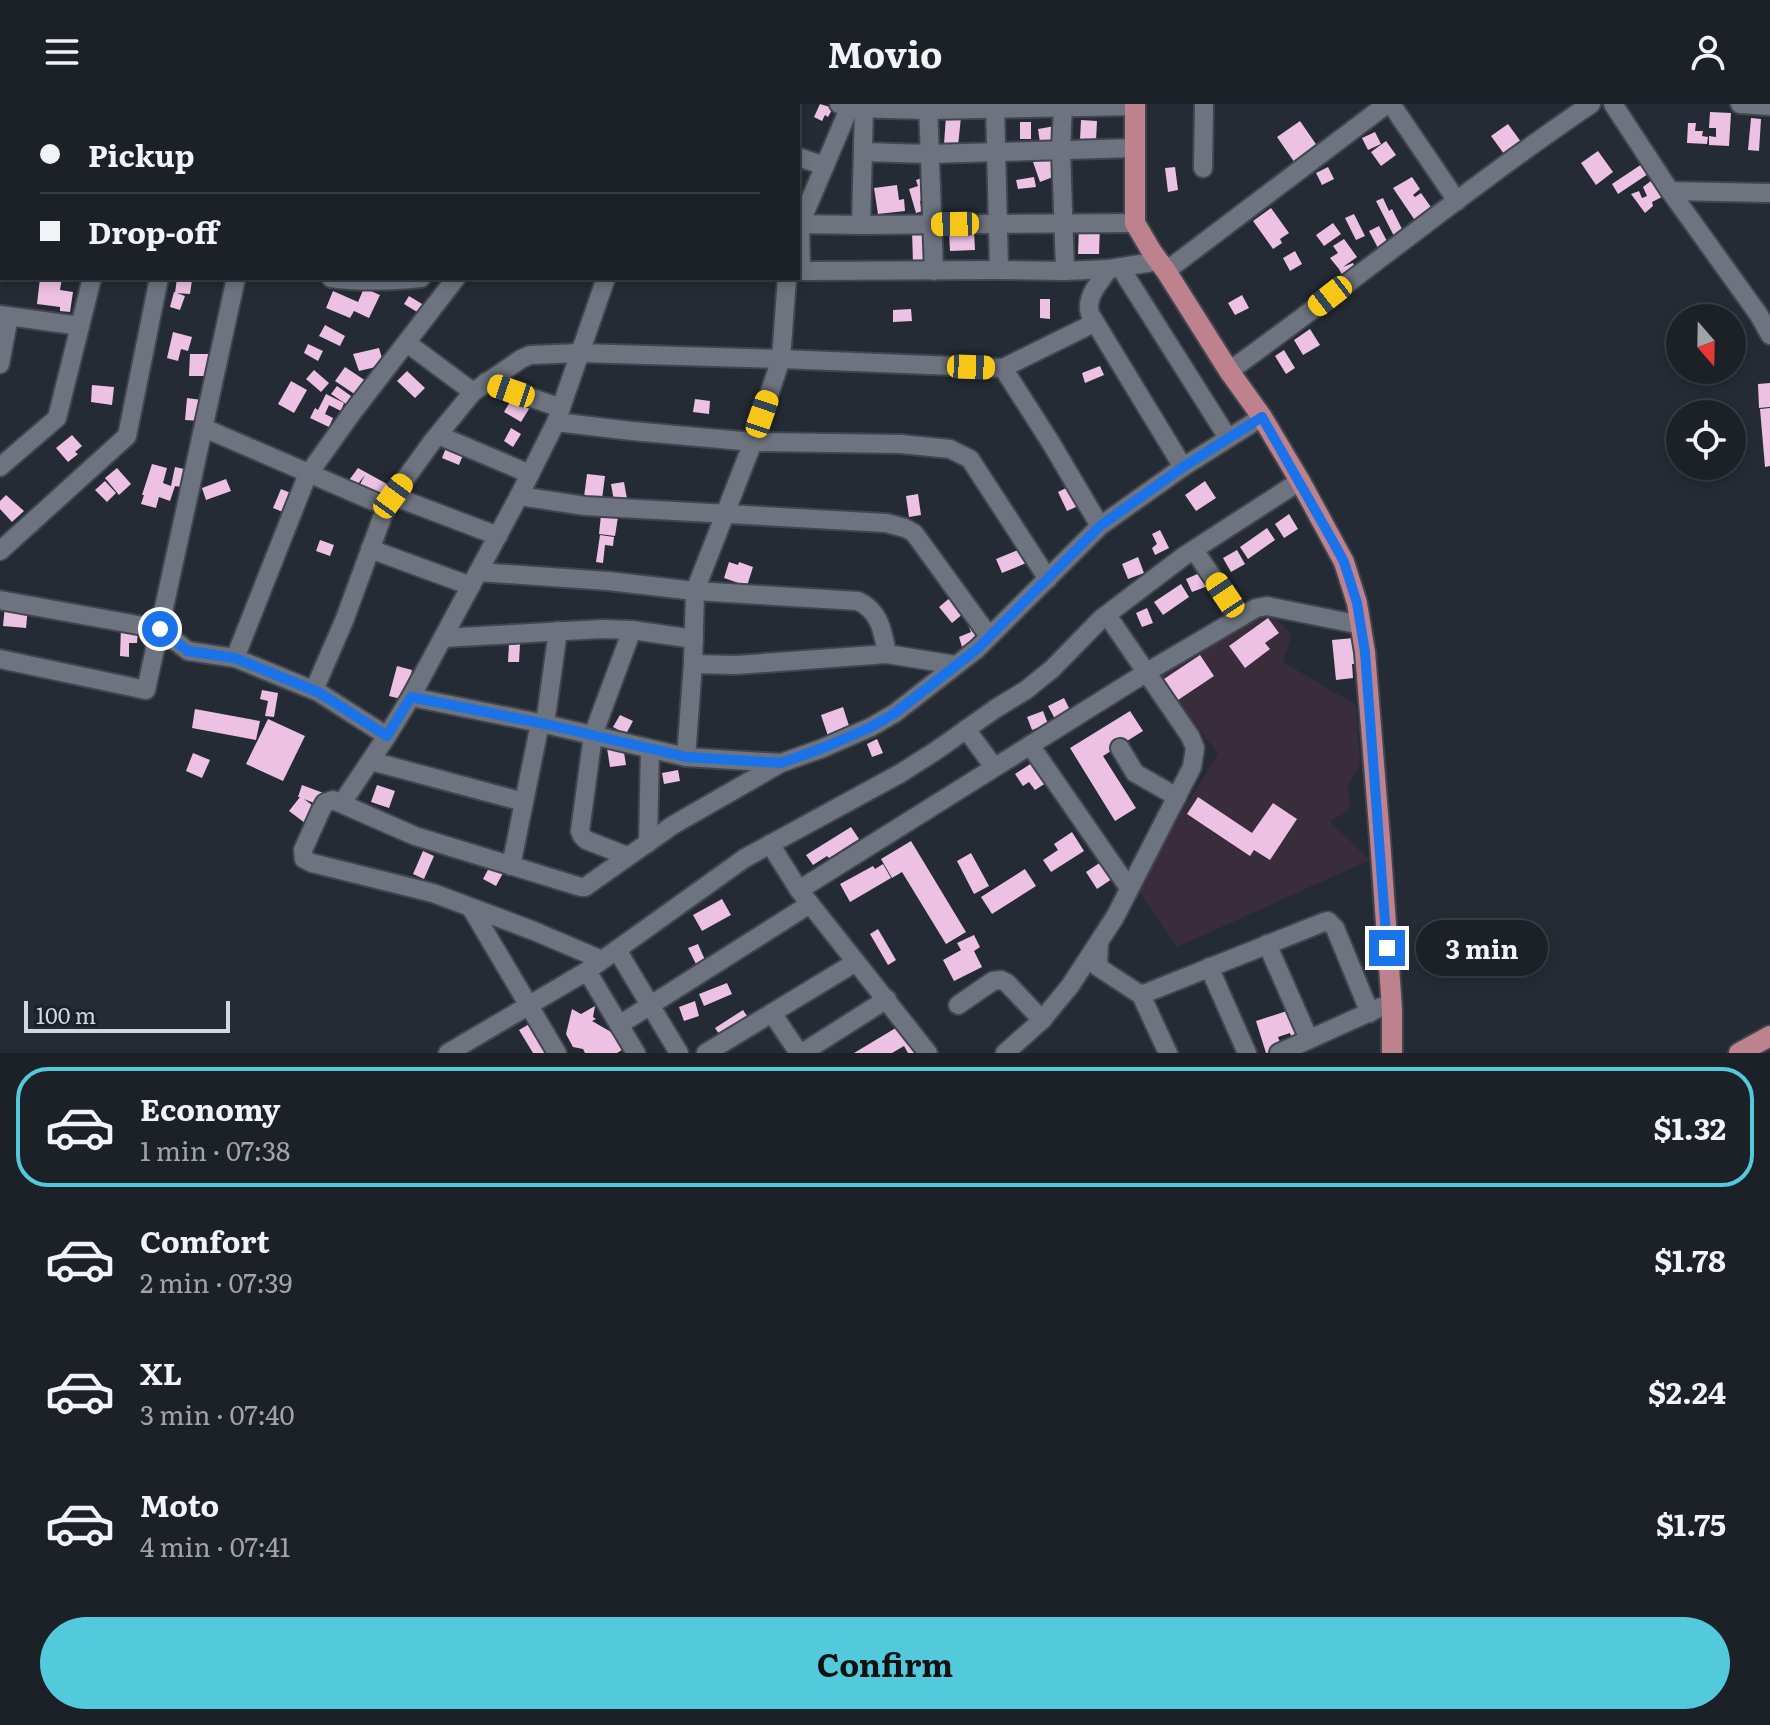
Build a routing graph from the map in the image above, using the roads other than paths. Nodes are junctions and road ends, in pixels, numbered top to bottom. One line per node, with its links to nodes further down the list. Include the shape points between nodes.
1 (1204, 104): 19 (street)
2 (1389, 104): 22 (street); 30 (street)
3 (1591, 104): 22 (street)
4 (1613, 104): 20 (street)
5 (1740, 104): 10 (street)
6 (1135, 105): 9 (street); 12 (main road)
7 (851, 106): 11 (street); 14 (street); 18 (street)
8 (995, 106): 9 (street); 11 (street); 15 (street)
9 (1063, 106): 13 (street)
10 (1770, 106)
11 (928, 107): 16 (street)
12 (1135, 148): 13 (street); 25 (main road)
13 (1061, 150): 15 (street); 24 (street)
14 (863, 152): 16 (street); 28 (street)
15 (995, 152): 16 (street); 27 (street)
16 (930, 154): 29 (street)
17 (800, 158): 18 (street)
18 (825, 166): 23 (street)
19 (1203, 168)
20 (1670, 191): 21 (street); 45 (street)
21 (1770, 193)
22 (1457, 201): 54 (street)
23 (800, 222)
24 (1064, 223): 25 (street); 27 (street); 34 (street)
25 (1135, 223): 30 (main road)
26 (800, 224): 28 (street)
27 (999, 224): 29 (street); 32 (street)
28 (861, 225): 29 (street)
29 (932, 225): 33 (street)
30 (1162, 266): 31 (street); 54 (main road)
31 (1114, 268): 34 (street); 46 (street, via 1088,303); 60 (street)
32 (999, 270): 33 (street); 34 (street)
33 (934, 271): 35 (street)
34 (1065, 271)
35 (800, 274)
36 (92, 280): 47 (street)
37 (159, 280): 74 (street, via 127,436)
38 (236, 280): 58 (street)
39 (346, 280): 40 (street)
40 (400, 280)
41 (454, 280): 49 (street)
42 (605, 280): 50 (street)
43 (794, 280): 51 (street)
44 (4, 315): 47 (street); 52 (street)
45 (1764, 316): 48 (street)
46 (1094, 323): 53 (street); 63 (street)
47 (80, 326): 62 (street, via 57,418)
48 (1770, 335)
49 (407, 343): 55 (street); 64 (street)
50 (580, 353): 51 (street); 55 (street, via 530,355); 56 (street)
51 (781, 359): 53 (street); 61 (street)
52 (0, 364)
53 (1003, 368): 70 (street)
54 (1229, 371): 57 (main road)
55 (480, 387): 56 (street); 59 (street)
56 (558, 415): 61 (street, via 632,431); 65 (street)
57 (1262, 417): 60 (street); 66 (main road)
58 (204, 428): 64 (street); 82 (street)
59 (438, 435): 65 (street); 68 (street)
60 (1228, 438): 63 (street)
61 (753, 442): 69 (street); 76 (street, via 901,444 959,452 980,472)
62 (0, 467)
63 (1183, 467): 70 (street)
64 (309, 473): 68 (street); 89 (street)
65 (530, 474): 67 (street)
66 (1300, 481): 73 (street); 81 (main road, via 1344,562)
67 (519, 496): 69 (street); 71 (street)
68 (390, 502): 71 (street); 72 (street)
69 (726, 515): 77 (street); 85 (street, via 905,528 914,533)
70 (1100, 526): 76 (street)
71 (498, 536): 75 (street)
72 (370, 549): 75 (street); 94 (street)
73 (1194, 550): 79 (street); 80 (street)
74 (0, 551)
75 (474, 579): 77 (street, via 608,581); 86 (street)
76 (1048, 579): 85 (street)
77 (695, 591): 87 (street); 88 (street, via 858,601 877,617)
78 (0, 600): 82 (street)
79 (1107, 615): 93 (street); 97 (street, via 1052,669)
80 (1240, 617): 81 (street, via 1267,606); 93 (street)
81 (1361, 625): 124 (main road)
82 (160, 629): 89 (street, via 188,651); 90 (street, via 146,690)
83 (632, 630): 84 (street); 87 (street); 98 (street)
84 (558, 631): 86 (street); 96 (street)
85 (989, 636): 92 (street)
86 (443, 638): 95 (street)
87 (694, 639): 91 (street)
88 (887, 654): 91 (street); 92 (street)
89 (235, 658): 94 (street)
90 (0, 659)
91 (693, 664): 103 (street)
92 (956, 665): 105 (street, via 871,727)
93 (1147, 672): 100 (street); 107 (street, via 1195,748)
94 (314, 690): 99 (street)
95 (411, 697): 96 (street); 99 (street)
96 (542, 724): 98 (street); 108 (street)
97 (966, 729): 106 (street); 111 (street, via 901,773)
98 (593, 735): 102 (street); 112 (street, via 582,836)
99 (387, 736): 104 (street)
100 (1030, 745): 106 (street); 114 (street)
101 (1120, 748): 107 (street, via 1135,773)
102 (650, 749): 103 (street); 110 (street)
103 (686, 757): 105 (street)
104 (371, 761): 108 (street); 109 (street)
105 (781, 763): 110 (street)
106 (994, 767): 115 (street)
107 (1177, 797): 114 (street)
108 (524, 802): 113 (street)
109 (342, 803): 113 (street, via 415,836); 116 (street, via 325,803 303,850 304,859)
110 (648, 843): 112 (street)
111 (770, 844): 115 (street); 119 (street)
112 (627, 856): 113 (street, via 581,887)
113 (511, 866)
114 (1129, 888): 117 (street)
115 (804, 897): 120 (street); 127 (street)
116 (471, 908): 119 (street); 126 (street)
117 (1099, 942): 122 (street, via 1098,967); 130 (street)
118 (1267, 944): 121 (street); 129 (street, via 1331,923); 133 (street)
119 (602, 960): 126 (street); 127 (street); 131 (street)
120 (856, 962): 123 (street); 128 (street)
121 (1209, 967): 122 (street); 144 (street)
122 (1141, 995): 143 (street)
123 (887, 999): 140 (street); 141 (street)
124 (1391, 1003): 129 (street); 146 (main road)
125 (958, 1005): 130 (street, via 1001,980)
126 (529, 1006): 134 (street); 136 (street)
127 (651, 1006): 131 (street); 138 (street)
128 (772, 1013): 139 (street); 140 (street)
129 (1370, 1013): 133 (street)
130 (1042, 1020): 142 (street)
131 (619, 1025): 137 (street)
132 (1770, 1036): 147 (main road)
133 (1309, 1039): 145 (street)
134 (471, 1047): 135 (street)
135 (448, 1053)
136 (557, 1053)
137 (636, 1053)
138 (679, 1053)
139 (706, 1053)
140 (801, 1053)
141 (928, 1053)
142 (1005, 1053)
143 (1168, 1053)
144 (1247, 1053)
145 (1279, 1053)
146 (1392, 1053)
147 (1739, 1053)

